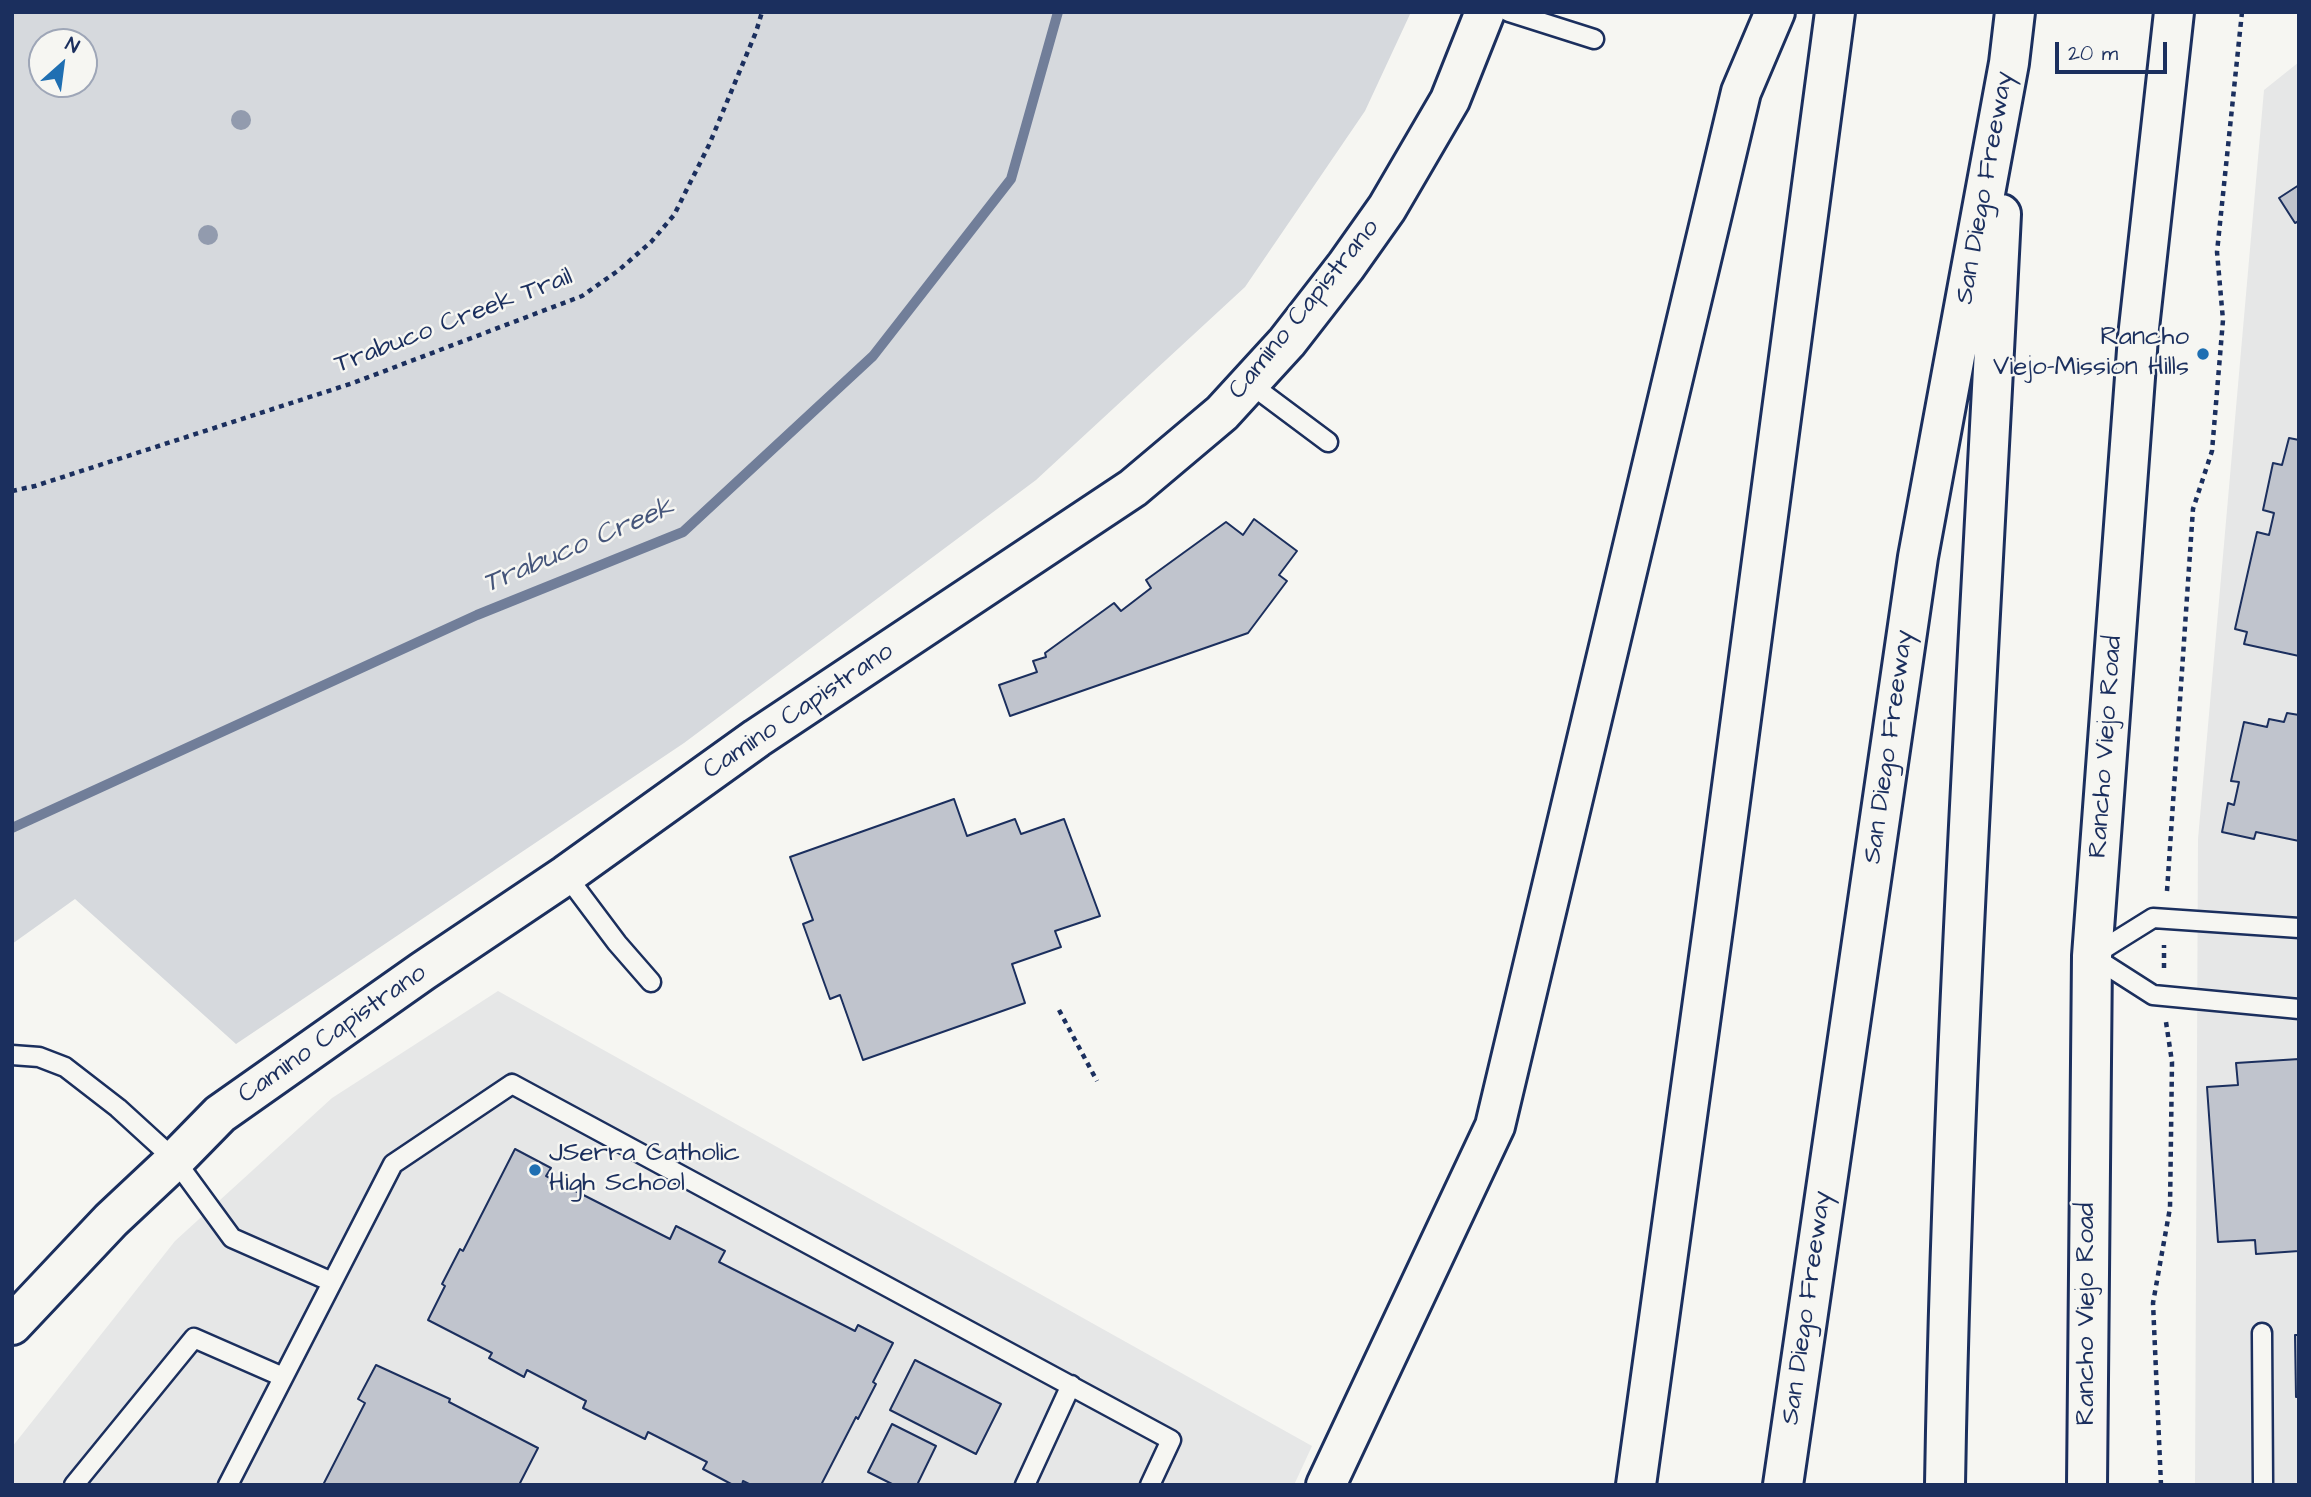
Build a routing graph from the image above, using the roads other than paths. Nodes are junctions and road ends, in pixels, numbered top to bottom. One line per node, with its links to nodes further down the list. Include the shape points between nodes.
1 (1485, 12): 9 (main road, Camino Capistrano, via 1450,100 1387,208 1287,342)
2 (1509, 12): 7 (lane)
3 (1775, 12): 27 (main road, via 1741,92 1495,1126)
4 (1835, 12): 28 (main road)
5 (2015, 12): 8 (main road, San Diego Freeway)
6 (2174, 12): 13 (main road, Rancho Viejo Road, via 2138,337)
7 (1594, 40)
8 (2009, 63): 29 (main road, San Diego Freeway, via 1917,557); 30 (main road, via 1960,1020)
9 (1249, 383): 10 (lane); 11 (main road, Camino Capistrano, via 1222,413 1133,488 757,738)
10 (1328, 442)
11 (566, 875): 14 (lane); 17 (main road, Camino Capistrano, via 220,1114)
12 (2299, 928): 13 (lane, via 2153,918)
13 (2091, 956): 15 (lane, via 2153,995); 31 (main road, Rancho Viejo Road)
14 (651, 982)
15 (2299, 1009)
16 (12, 1055): 17 (lane, via 39,1057 65,1067)
17 (175, 1160): 18 (lane, via 232,1238); 19 (main road, Camino Capistrano)
18 (332, 1282): 21 (lane); 22 (lane, via 393,1164 512,1084)
19 (12, 1325)
20 (2262, 1333): 32 (lane)
21 (283, 1377): 23 (lane, via 194,1338); 24 (lane)
22 (1071, 1385): 25 (lane); 26 (lane, via 1171,1440)
23 (74, 1485)
24 (228, 1485)
25 (1025, 1485)
26 (1150, 1485)
27 (1326, 1485)
28 (1636, 1485)
29 (1783, 1485)
30 (1945, 1485)
31 (2087, 1485)
32 (2263, 1485)

